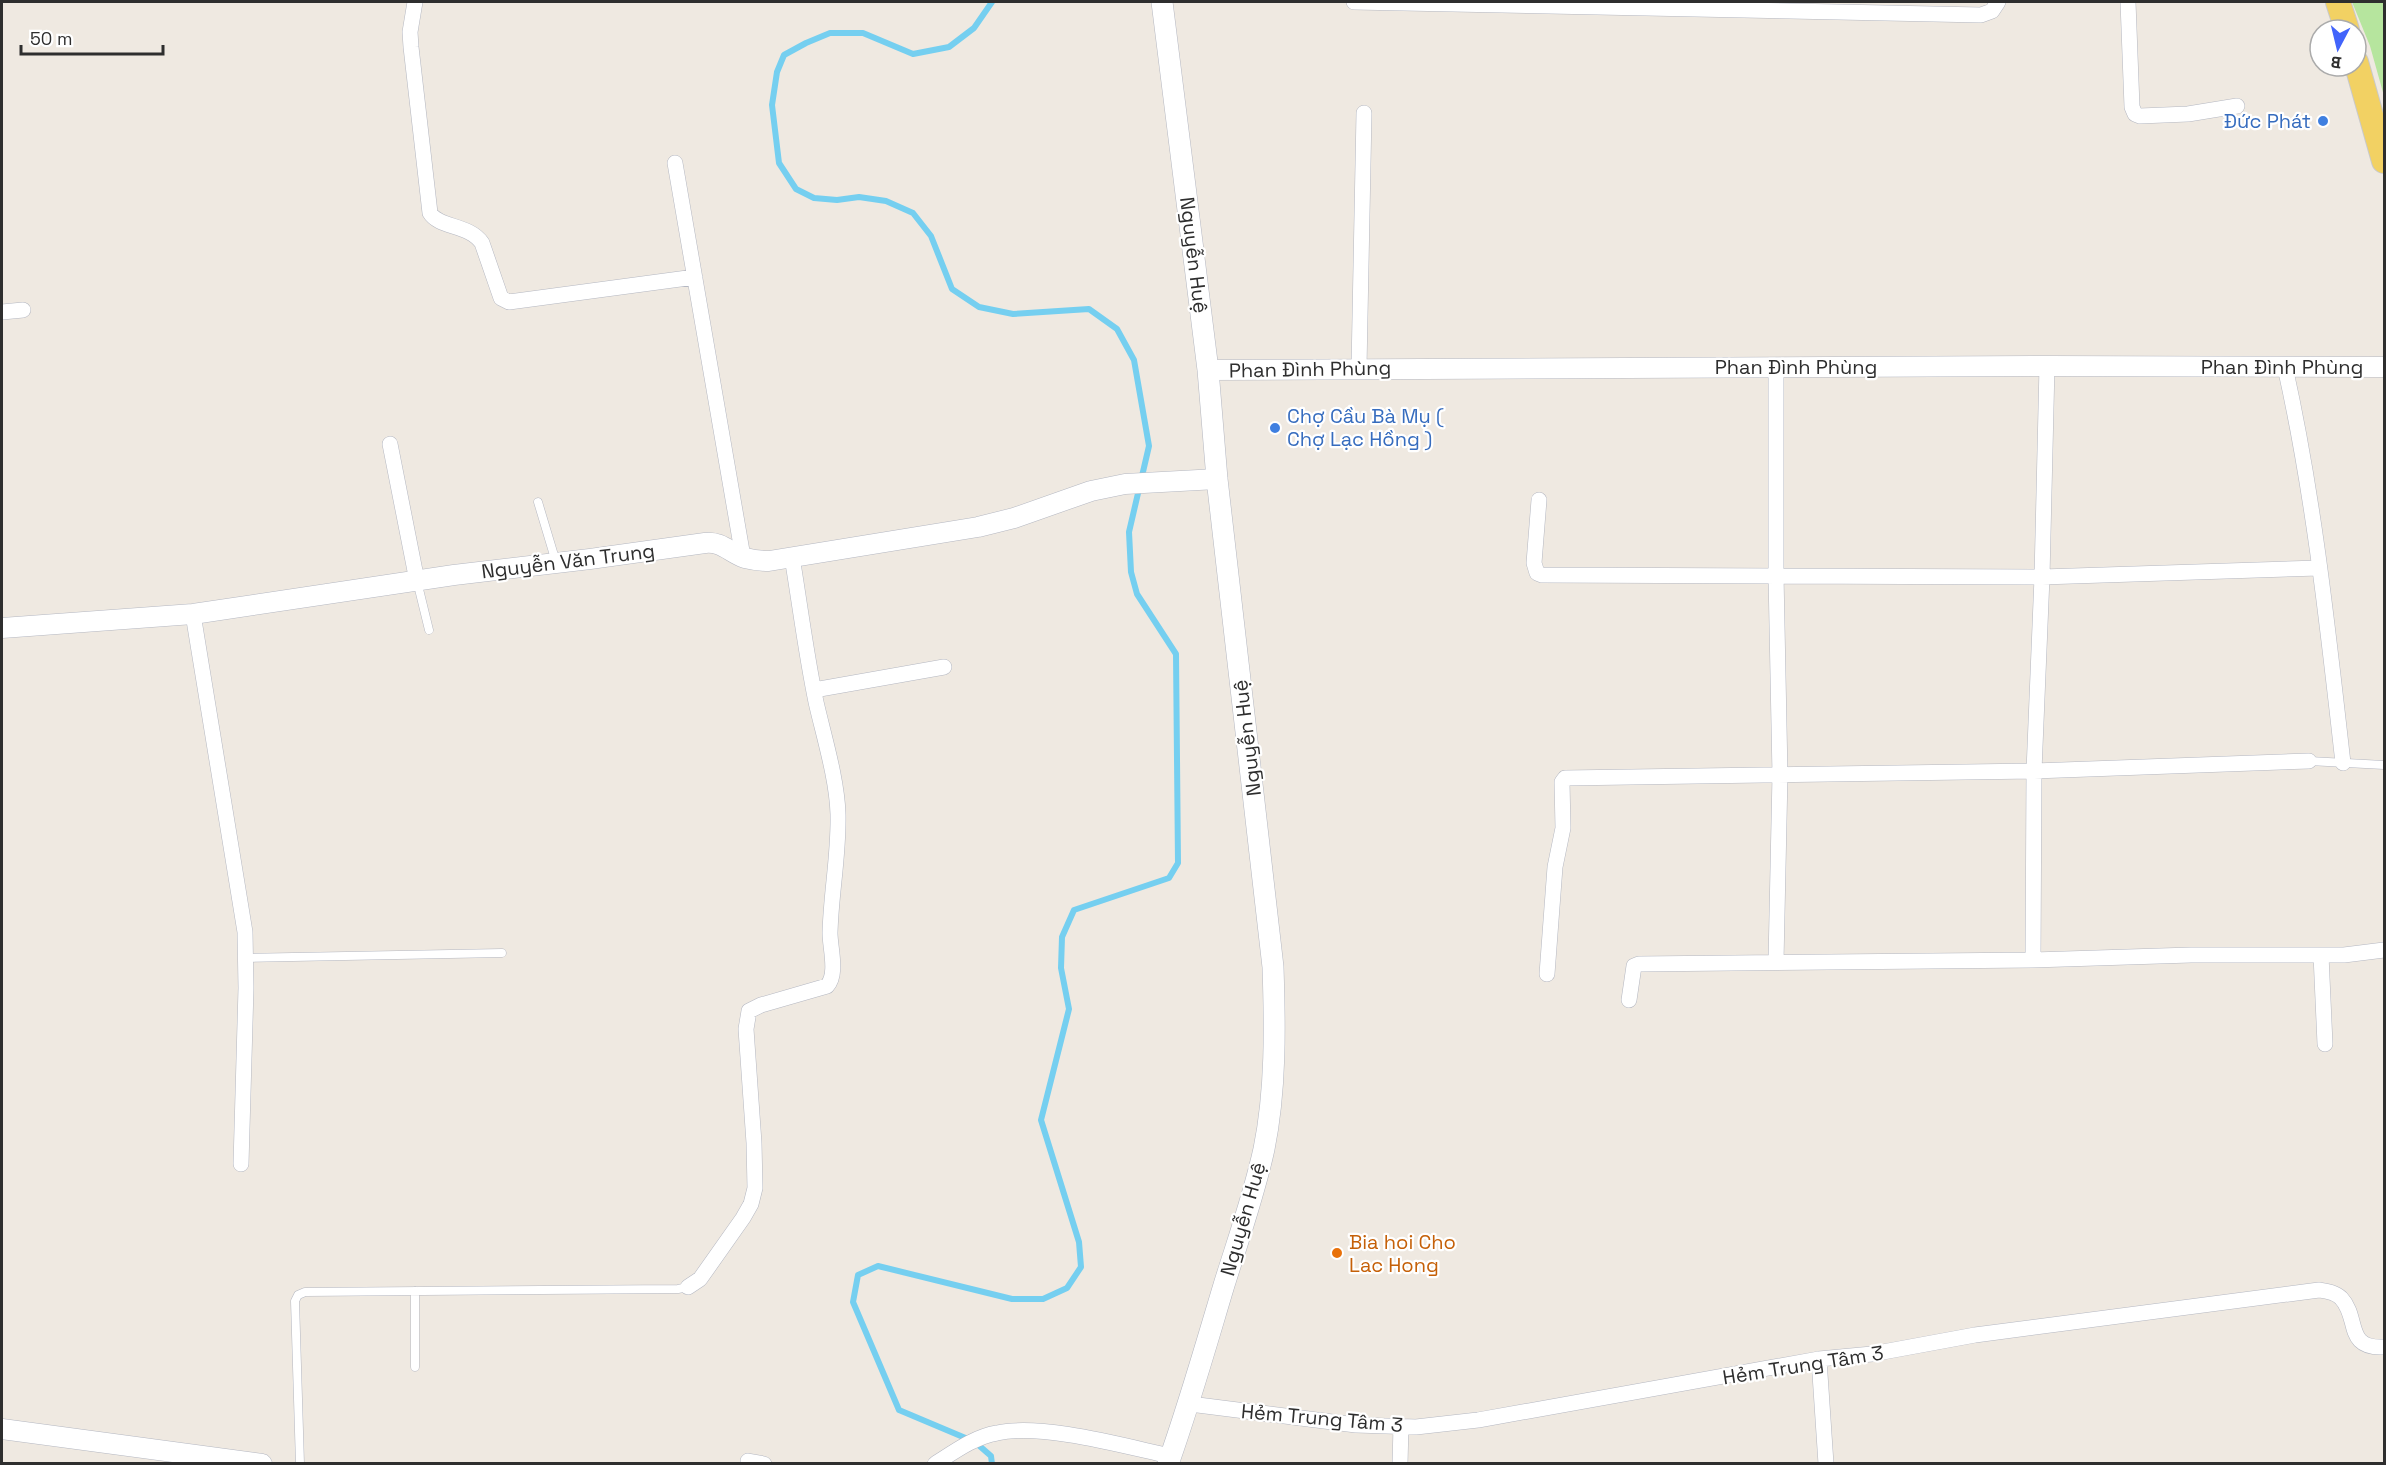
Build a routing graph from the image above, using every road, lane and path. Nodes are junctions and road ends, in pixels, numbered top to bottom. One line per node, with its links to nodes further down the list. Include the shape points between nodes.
1 (415, 2): 13 (street, via 410,39 430,213 435,219 477,235 504,301)
2 (1162, 2): 21 (main road, Nguyễn Huệ)
3 (1354, 2): 4 (street, via 1981,15 1992,11)
4 (1998, 2)
5 (2128, 2): 9 (street, via 2135,114 2188,114)
6 (2338, 2): 7 (main road)
7 (2343, 18)
8 (2361, 78): 11 (main road)
9 (2237, 106)
10 (1364, 113): 19 (street)
11 (2385, 161)
12 (675, 163): 13 (street)
13 (695, 277): 27 (street)
14 (23, 310): 15 (street)
15 (2, 312)
16 (2047, 366): 17 (street, Phan Đình Phùng); 18 (street, Phan Đình Phùng); 31 (street)
17 (1776, 367): 19 (street, Phan Đình Phùng); 30 (street)
18 (2285, 367): 20 (street, Phan Đình Phùng); 29 (street, via 2301,441)
19 (1359, 368): 21 (street, Phan Đình Phùng)
20 (2385, 368)
21 (1208, 370): 23 (main road, Nguyễn Huệ)
22 (390, 444): 32 (street)
23 (1217, 479): 26 (street, Nguyễn Văn Trung, via 1125,484 978,527); 58 (main road, Nguyễn Huệ, via 1275,1011 1264,1148)
24 (1539, 500): 30 (street, via 1534,563 1537,573 1542,575)
25 (538, 502): 28 (lane)
26 (792, 557): 27 (street, Nguyễn Văn Trung, via 769,561); 37 (street)
27 (743, 558): 28 (street, Nguyễn Văn Trung, via 712,542)
28 (556, 563): 32 (street, Nguyễn Văn Trung)
29 (2319, 568): 31 (street); 39 (street)
30 (1776, 575): 31 (street); 42 (street)
31 (2042, 577): 41 (street)
32 (417, 581): 33 (street, Nguyễn Văn Trung); 35 (lane)
33 (193, 614): 34 (street, Nguyễn Văn Trung); 46 (street, via 234,857)
34 (2, 628)
35 (429, 630)
36 (944, 667): 37 (street)
37 (814, 690): 53 (street, via 838,813 831,905 831,982 749,1011 746,1029 755,1188 743,1218 700,1279)
38 (2309, 761): 39 (lane); 41 (street)
39 (2343, 763): 40 (lane)
40 (2385, 765)
41 (2034, 771): 42 (street); 47 (street)
42 (1780, 775): 48 (street); 49 (street, via 1565,778)
43 (2385, 950): 45 (street)
44 (502, 953): 46 (lane)
45 (2321, 955): 47 (street); 51 (street)
46 (245, 958): 52 (street)
47 (2033, 960): 48 (street)
48 (1776, 961): 50 (street, via 1639,964 1634,966)
49 (1547, 974)
50 (1629, 1000)
51 (2325, 1044)
52 (240, 1164)
53 (688, 1287): 54 (lane)
54 (416, 1291): 57 (lane); 64 (lane, via 298,1295 295,1301)
55 (2385, 1347): 56 (street, Hẻm Trung Tâm 3, via 2360,1342 2342,1299 2319,1290)
56 (1819, 1359): 59 (street, Hẻm Trung Tâm 3, via 1478,1420); 68 (street)
57 (415, 1367)
58 (1190, 1404): 59 (street, Hẻm Trung Tâm 3, via 1356,1425); 61 (main road, Nguyễn Huệ)
59 (1401, 1426): 67 (street)
60 (2, 1429): 63 (street)
61 (1169, 1460): 66 (street, via 1086,1438 996,1433 968,1443)
62 (748, 1461): 65 (street)
63 (262, 1464)
64 (300, 1464)
65 (764, 1464)
66 (935, 1464)
67 (1400, 1464)
68 (1826, 1464)

